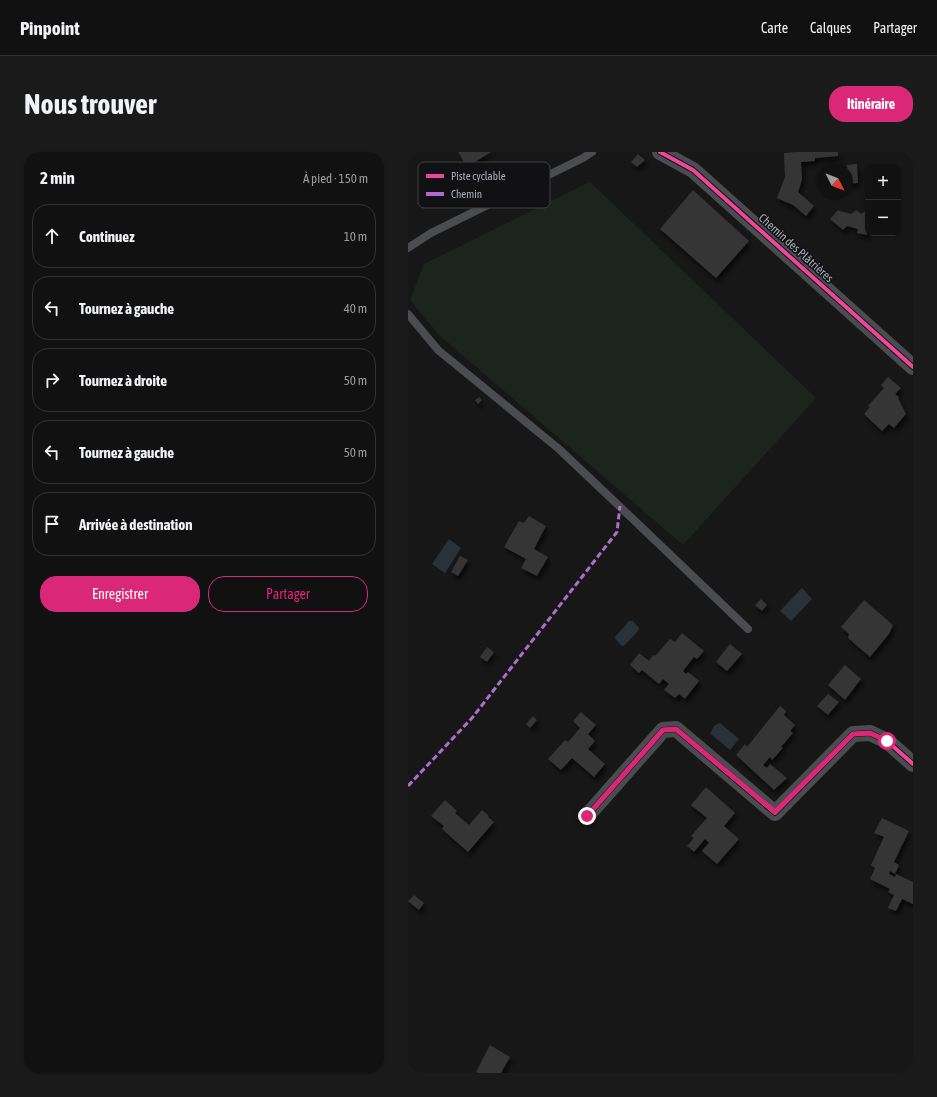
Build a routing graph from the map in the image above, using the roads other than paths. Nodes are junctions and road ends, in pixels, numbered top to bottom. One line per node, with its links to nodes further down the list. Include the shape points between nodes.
1 (592, 152): 3 (lane)
2 (660, 152): 7 (street, Chemin des Plâtrières, via 693,170)
3 (550, 174)
4 (482, 208): 5 (lane, via 431,233)
5 (408, 248)
6 (408, 314): 8 (lane, via 438,350 559,450)
7 (913, 367)
8 (748, 629)
9 (913, 764): 10 (street, via 887,741 870,733 853,734 775,812 676,729 663,730)
10 (587, 816)

